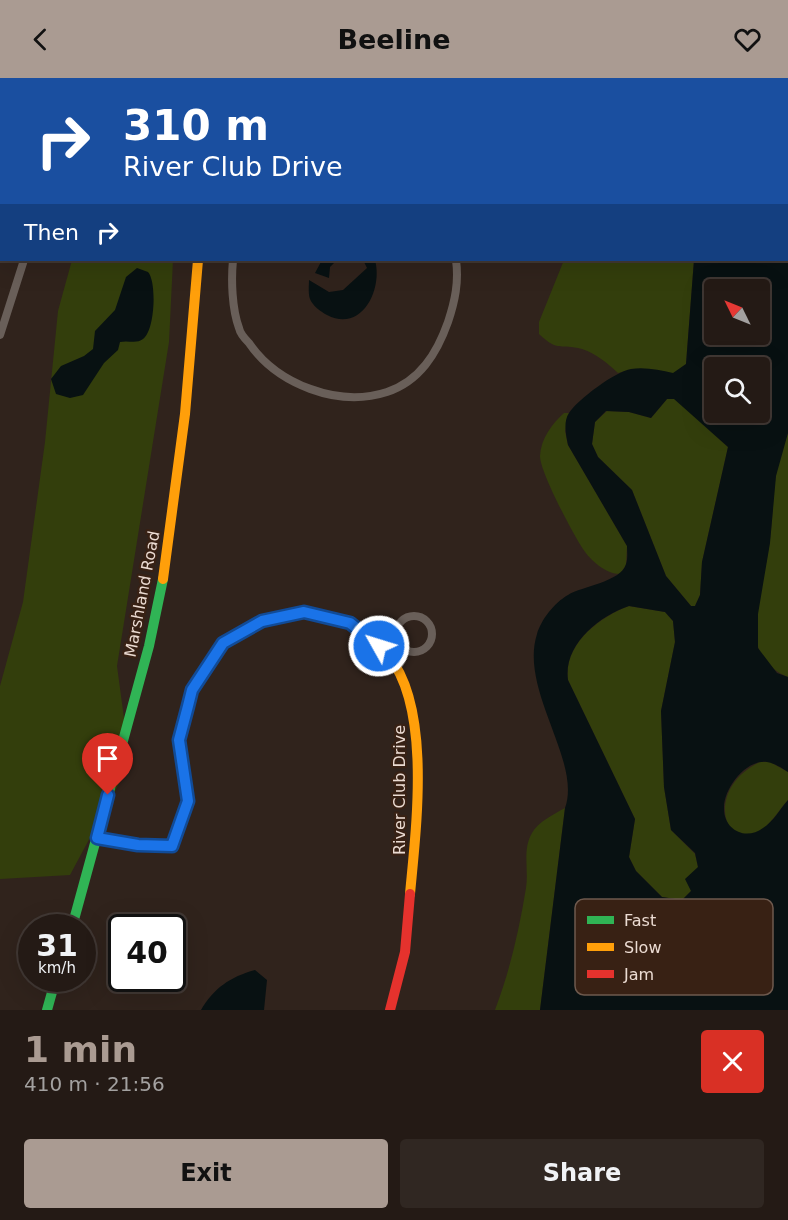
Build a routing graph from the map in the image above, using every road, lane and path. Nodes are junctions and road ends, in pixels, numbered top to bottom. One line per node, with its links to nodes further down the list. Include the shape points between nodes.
1 (24, 261): 5 (street)
2 (198, 261): 8 (street, Marshland Road, via 185,414 165,570)
3 (233, 261): 4 (street, via 239,329 259,358 279,375 321,393 364,397 388,392 417,375 438,350 454,302)
4 (456, 261)
5 (0, 335)
6 (399, 645): 6 (street, via 408,652 420,652 428,645 431,628 427,621 414,616 402,621 395,633); 7 (street)
7 (388, 654): 8 (street, River Club Drive, via 350,623 304,612 262,621 223,643 192,690 179,740 188,801 172,846); 12 (street, River Club Drive, via 407,686 416,724 417,762 416,833 405,952)
8 (97, 838): 9 (street, Marshland Road)
9 (76, 914)
10 (52, 992): 11 (street)
11 (47, 1010)
12 (390, 1010)

